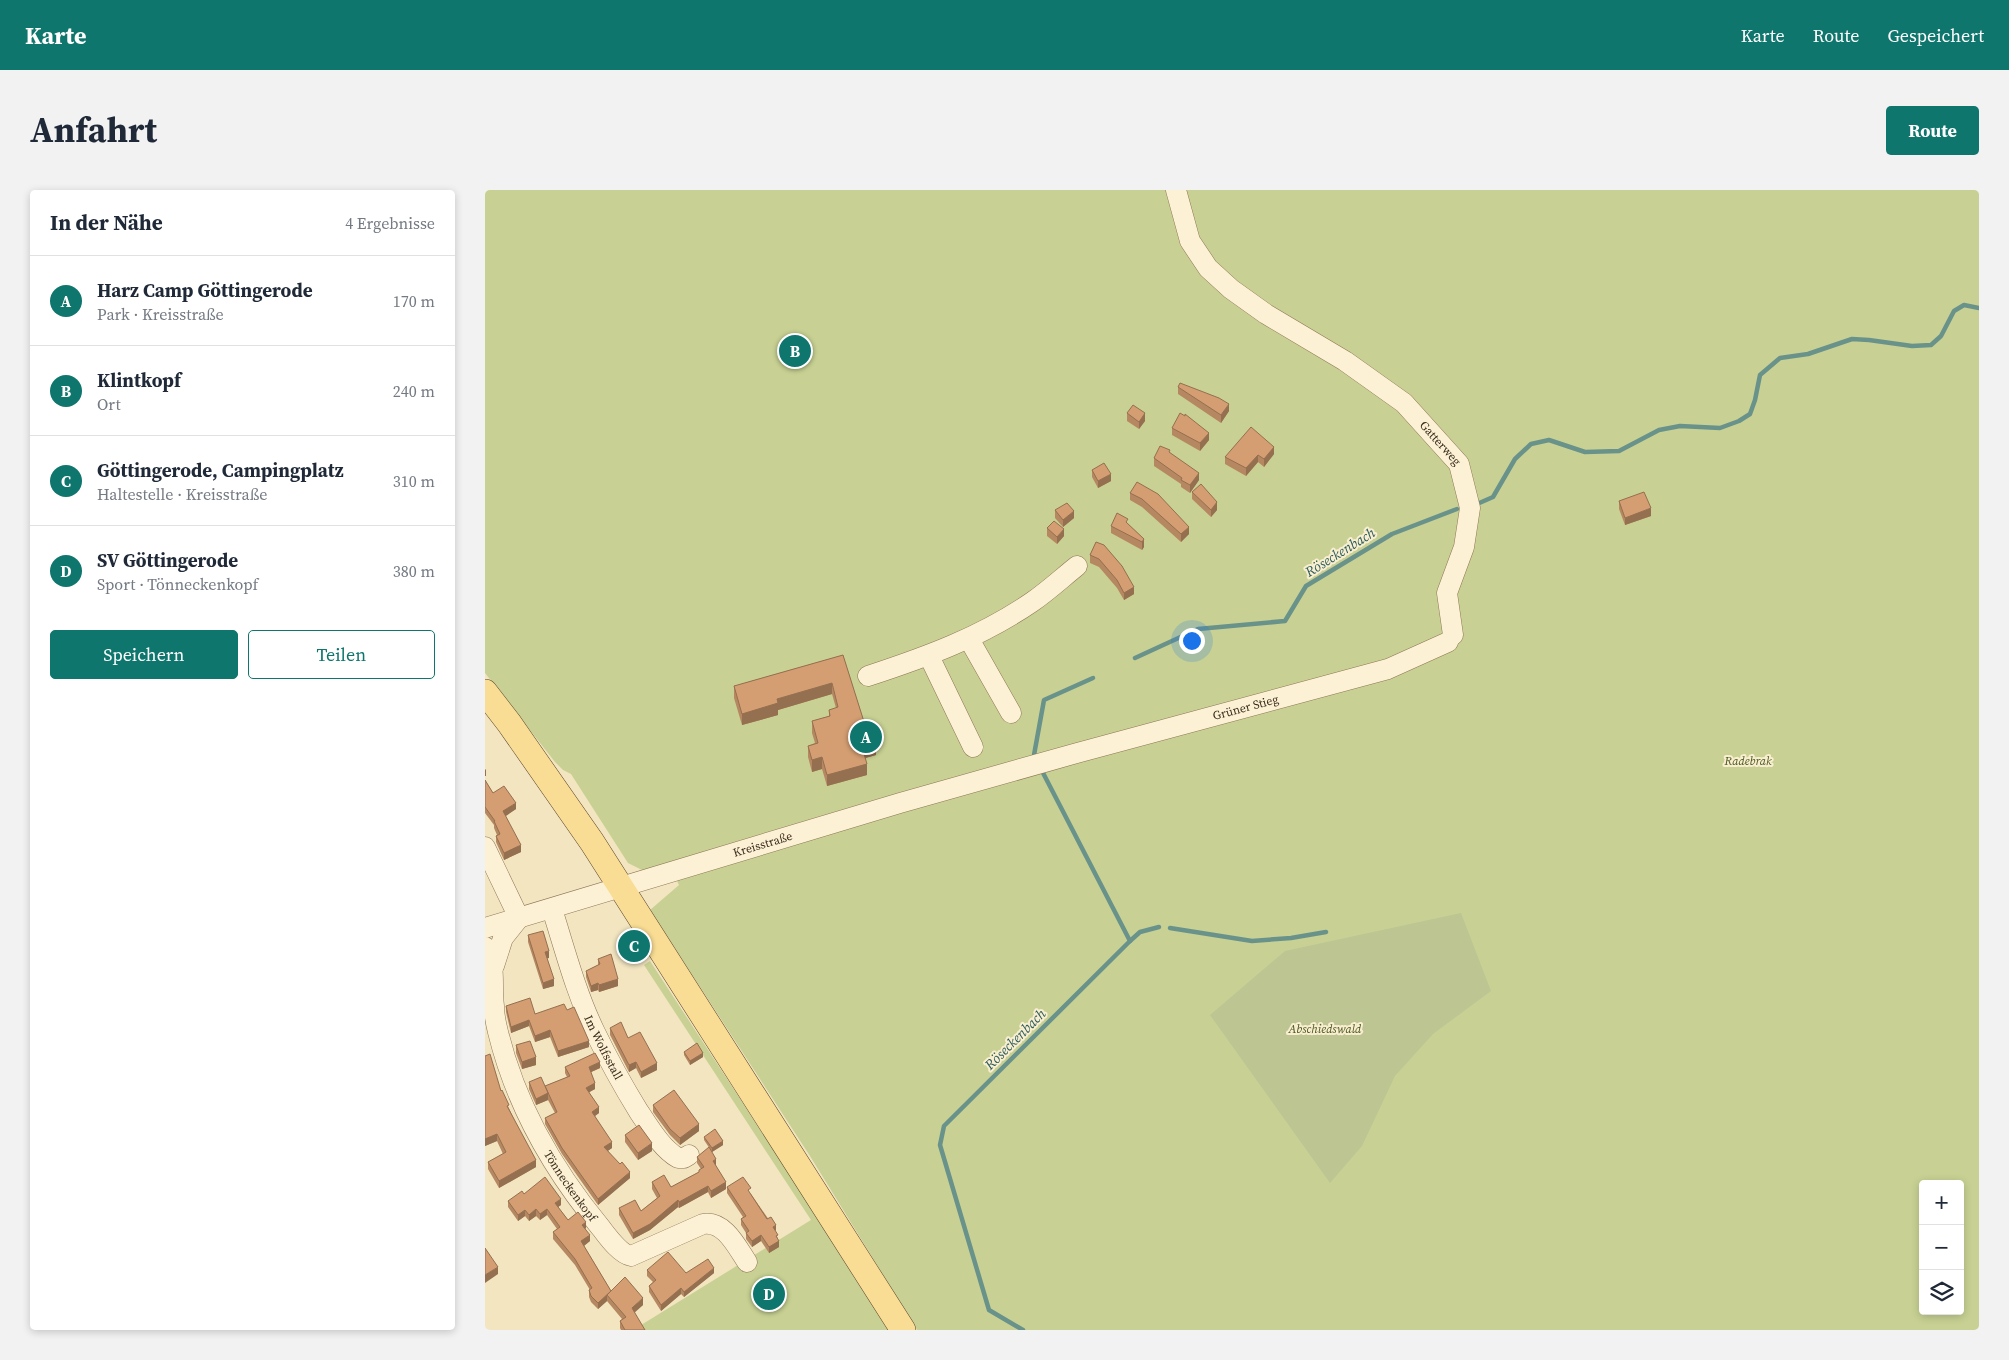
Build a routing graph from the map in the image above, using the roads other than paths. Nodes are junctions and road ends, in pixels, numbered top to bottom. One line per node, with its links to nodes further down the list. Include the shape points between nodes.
1 (1175, 190): 4 (street, Gatterweg, via 1190,241 1208,268 1231,290 1345,361 1404,404 1459,464 1469,508 1464,547 1447,593)
2 (1077, 566): 3 (street, via 1032,602)
3 (969, 639): 5 (street); 8 (street)
4 (1450, 639): 10 (street, Grüner Stieg, via 1389,669)
5 (929, 656): 6 (street); 9 (street)
6 (868, 676)
7 (485, 692): 12 (main road)
8 (1011, 713)
9 (973, 747)
10 (1041, 763): 12 (street, Kreisstraße)
11 (485, 847): 14 (street)
12 (621, 888): 13 (street, Kreisstraße); 20 (main road)
13 (552, 909): 14 (street, Kreisstraße); 18 (street, Im Wolfsstall, via 584,1006 616,1073 663,1146 678,1158)
14 (519, 918): 15 (street, Kreisstraße); 17 (street, Tönneckenkopf, via 503,938)
15 (485, 928)
16 (485, 947): 17 (street, Tönneckenkopf)
17 (494, 966): 19 (street, Tönneckenkopf, via 493,1006 498,1032 526,1113 558,1171 606,1235 631,1256 703,1224 713,1223 722,1228)
18 (689, 1155)
19 (747, 1262)
20 (903, 1330)

